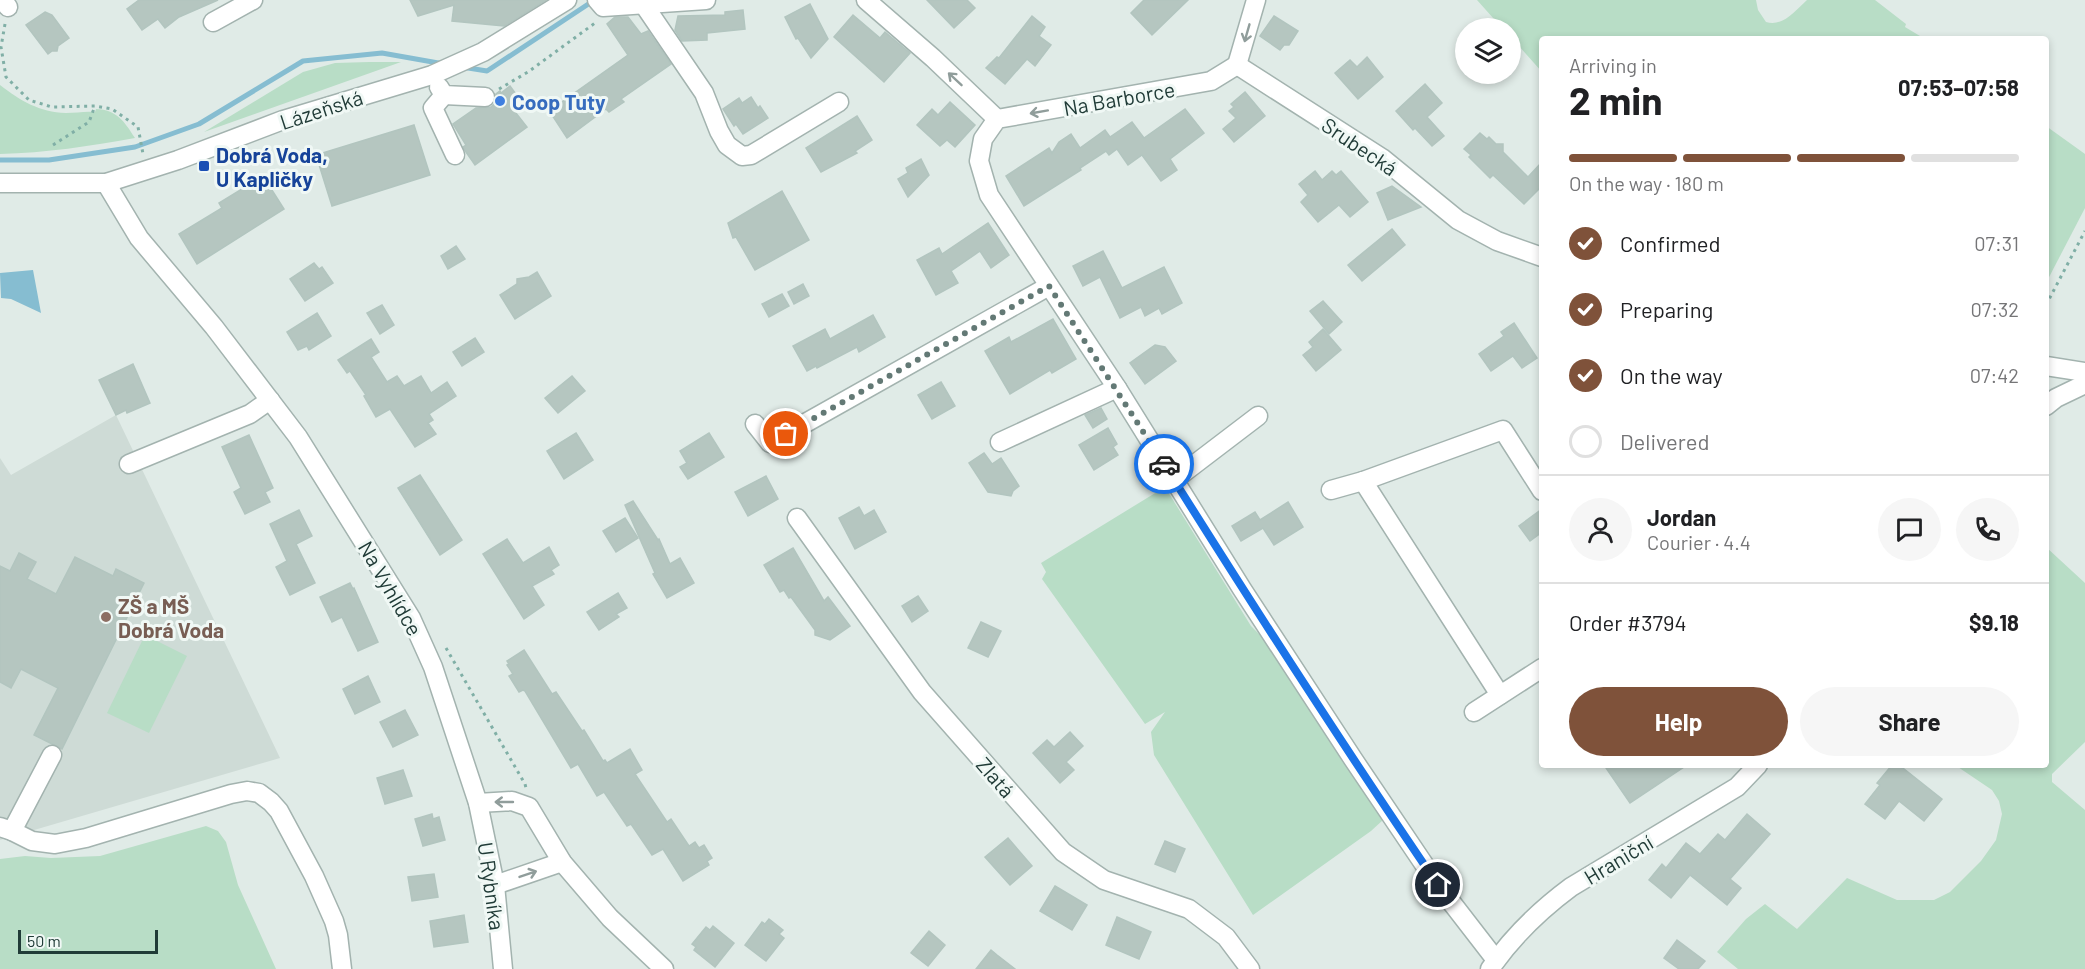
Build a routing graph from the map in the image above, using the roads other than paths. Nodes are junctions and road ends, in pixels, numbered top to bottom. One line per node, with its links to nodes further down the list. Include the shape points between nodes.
1 (253, 0): 8 (street)
2 (567, 0): 10 (street, Lázeňská, via 483,52)
3 (706, 0): 6 (street)
4 (866, 0): 14 (street, one-way to 4)
5 (1256, 0): 9 (street, one-way to 9)
6 (644, 5): 7 (street); 13 (street, via 704,93 728,145 742,156 751,155)
7 (600, 10)
8 (213, 22)
9 (1237, 65): 14 (street, Na Barborce, one-way to 14, via 1211,81); 18 (street, Srubecká, via 1382,158 1458,220 1497,241)
10 (432, 75): 11 (street); 17 (street, Lázeňská, via 283,120)
11 (444, 95): 12 (street); 15 (street, via 433,108)
12 (485, 97)
13 (839, 102)
14 (997, 119): 19 (street, via 983,139 980,161 989,195)
15 (455, 155)
16 (0, 183): 17 (street, Lázeňská)
17 (106, 183): 24 (street, Na Vyhlídce, via 139,238)
18 (1539, 256)
19 (1049, 286): 23 (street); 27 (street, via 770,444)
20 (2049, 366): 21 (street)
21 (2085, 372)
22 (2085, 384): 25 (street)
23 (1117, 388): 28 (street); 30 (street)
24 (270, 400): 29 (street, via 250,414); 40 (street, Na Vyhlídce, via 316,463 411,618 433,667)
25 (2049, 404)
26 (1258, 416): 30 (street)
27 (755, 424)
28 (1000, 442)
29 (129, 464)
30 (1174, 480): 44 (street, via 1353,759)
31 (1363, 481): 32 (street, via 1503,429); 33 (street); 36 (street)
32 (1539, 486)
33 (1331, 490)
34 (797, 518): 48 (street, Zlatá, via 922,692 1063,852 1104,880 1189,909 1226,937)
35 (1539, 670): 36 (street)
36 (1500, 696): 37 (street)
37 (1474, 712)
38 (52, 755): 41 (street)
39 (1755, 768): 44 (street, Hraniční, via 1737,787 1546,905)
40 (478, 803): 42 (street, one-way to 40, via 529,807 512,801); 43 (street, U Rybníka)
41 (6, 829): 45 (street, via 32,841 56,844 231,794 259,793 279,811 314,876 339,935)
42 (562, 862): 43 (street, one-way to 42); 47 (street, via 610,918)
43 (495, 885): 46 (street, U Rybníka)
44 (1493, 965)
45 (342, 969)
46 (502, 969)
47 (664, 969)
48 (1250, 969)

